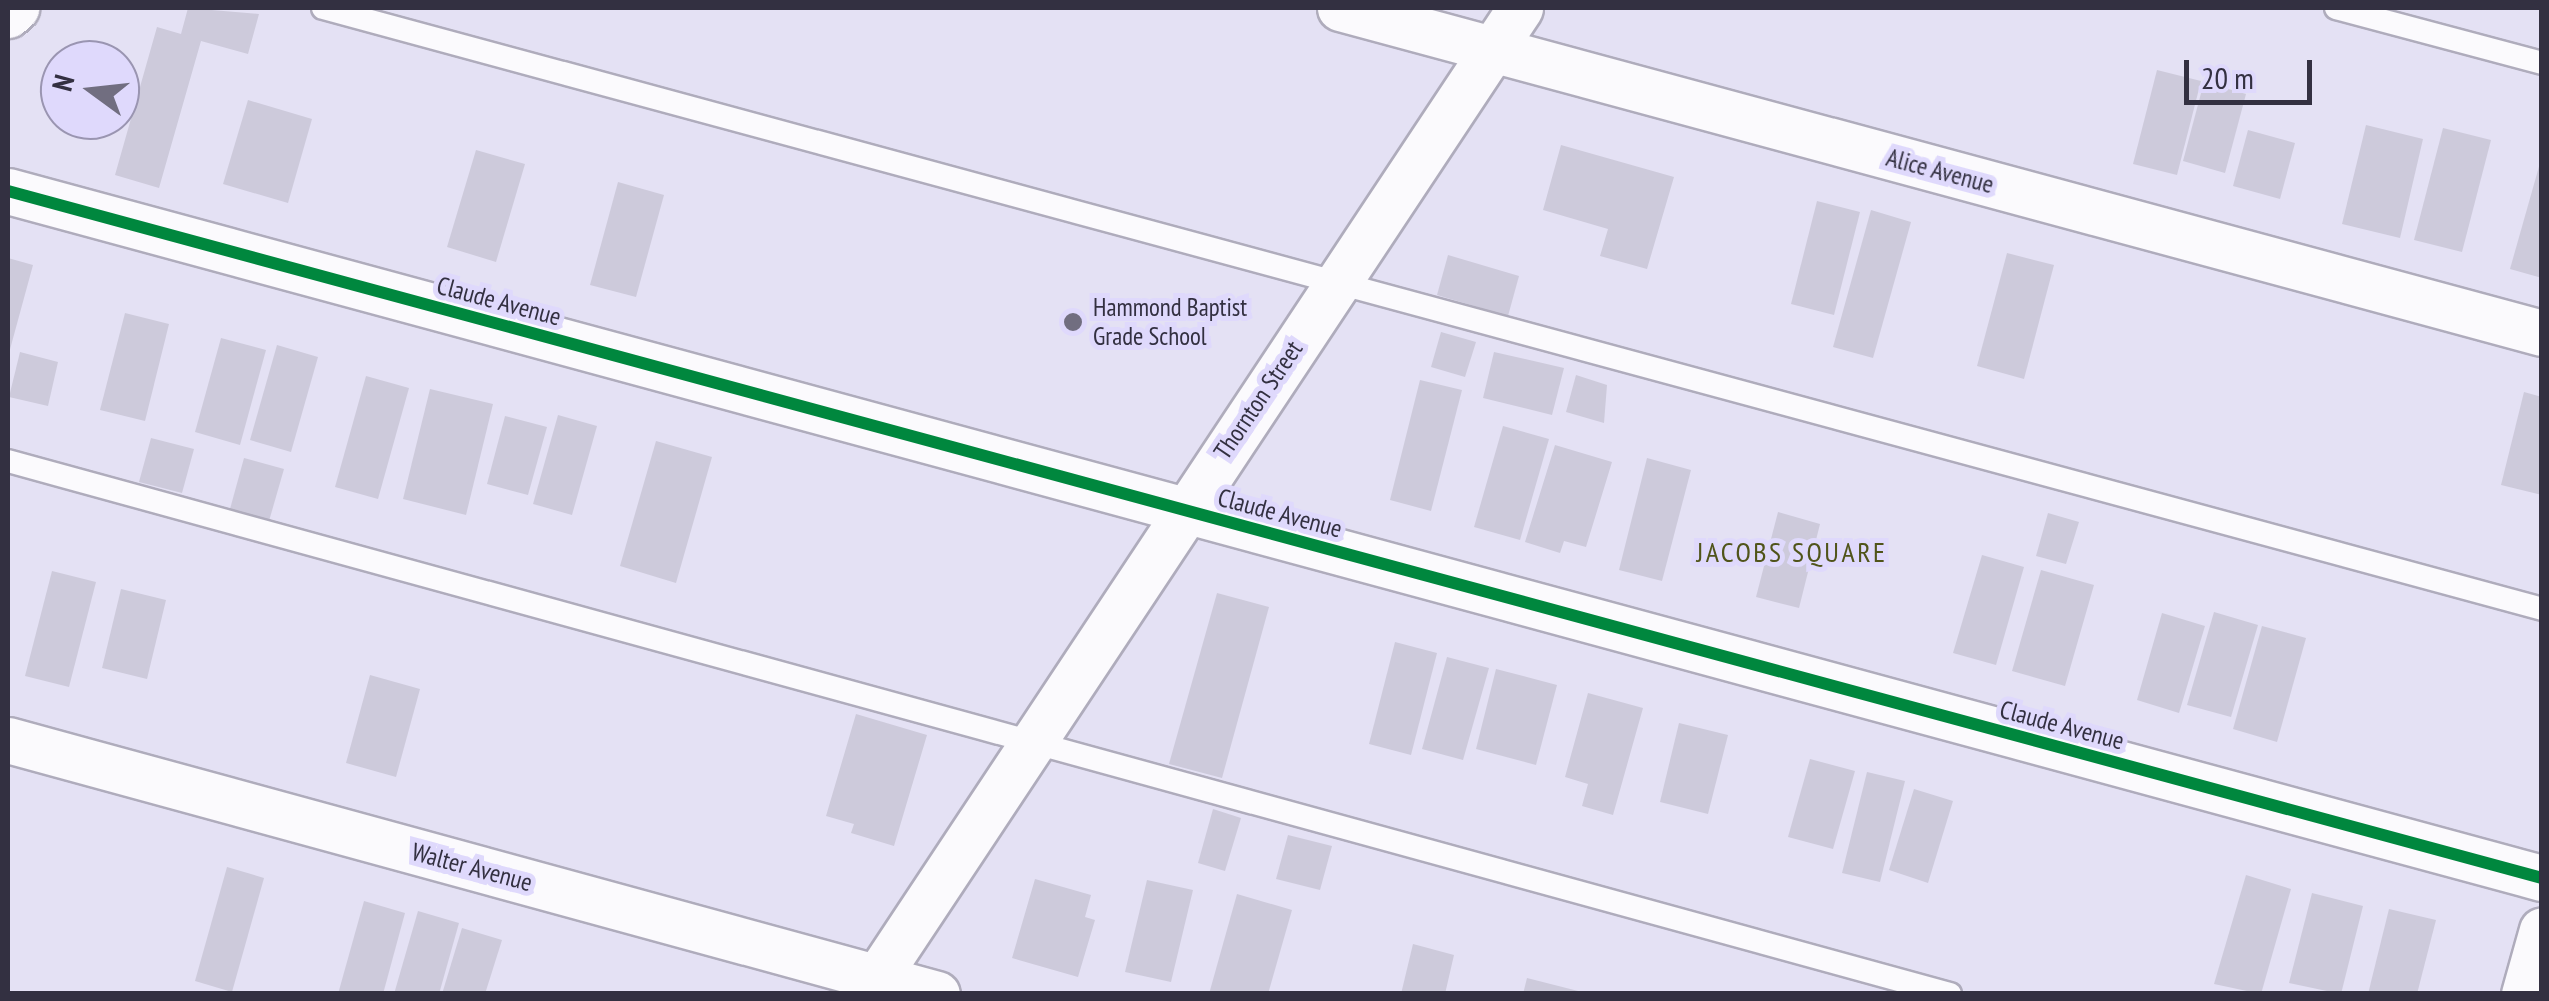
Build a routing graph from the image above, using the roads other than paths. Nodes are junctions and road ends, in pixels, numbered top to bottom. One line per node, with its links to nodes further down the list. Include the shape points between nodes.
1 (16, 8): 6 (street)
2 (323, 8): 10 (lane)
3 (1340, 8): 7 (street, Alice Avenue)
4 (1520, 8): 7 (street, Thornton Street)
5 (2336, 8): 8 (lane)
6 (8, 15)
7 (1492, 50): 10 (street, Thornton Street); 11 (street, Alice Avenue)
8 (2542, 63)
9 (8, 192): 13 (street, Claude Avenue)
10 (1337, 282): 13 (street, Thornton Street); 14 (lane)
11 (2542, 333)
12 (8, 461): 16 (lane)
13 (1185, 510): 16 (street, Thornton Street); 17 (street, Claude Avenue)
14 (2542, 609)
15 (8, 740): 19 (street, Walter Avenue)
16 (1031, 744): 19 (street, Thornton Street); 21 (lane)
17 (2542, 878)
18 (2542, 930): 22 (street)
19 (871, 986): 20 (street, Walter Avenue)
20 (937, 994)
21 (1950, 994)
22 (2524, 994)

